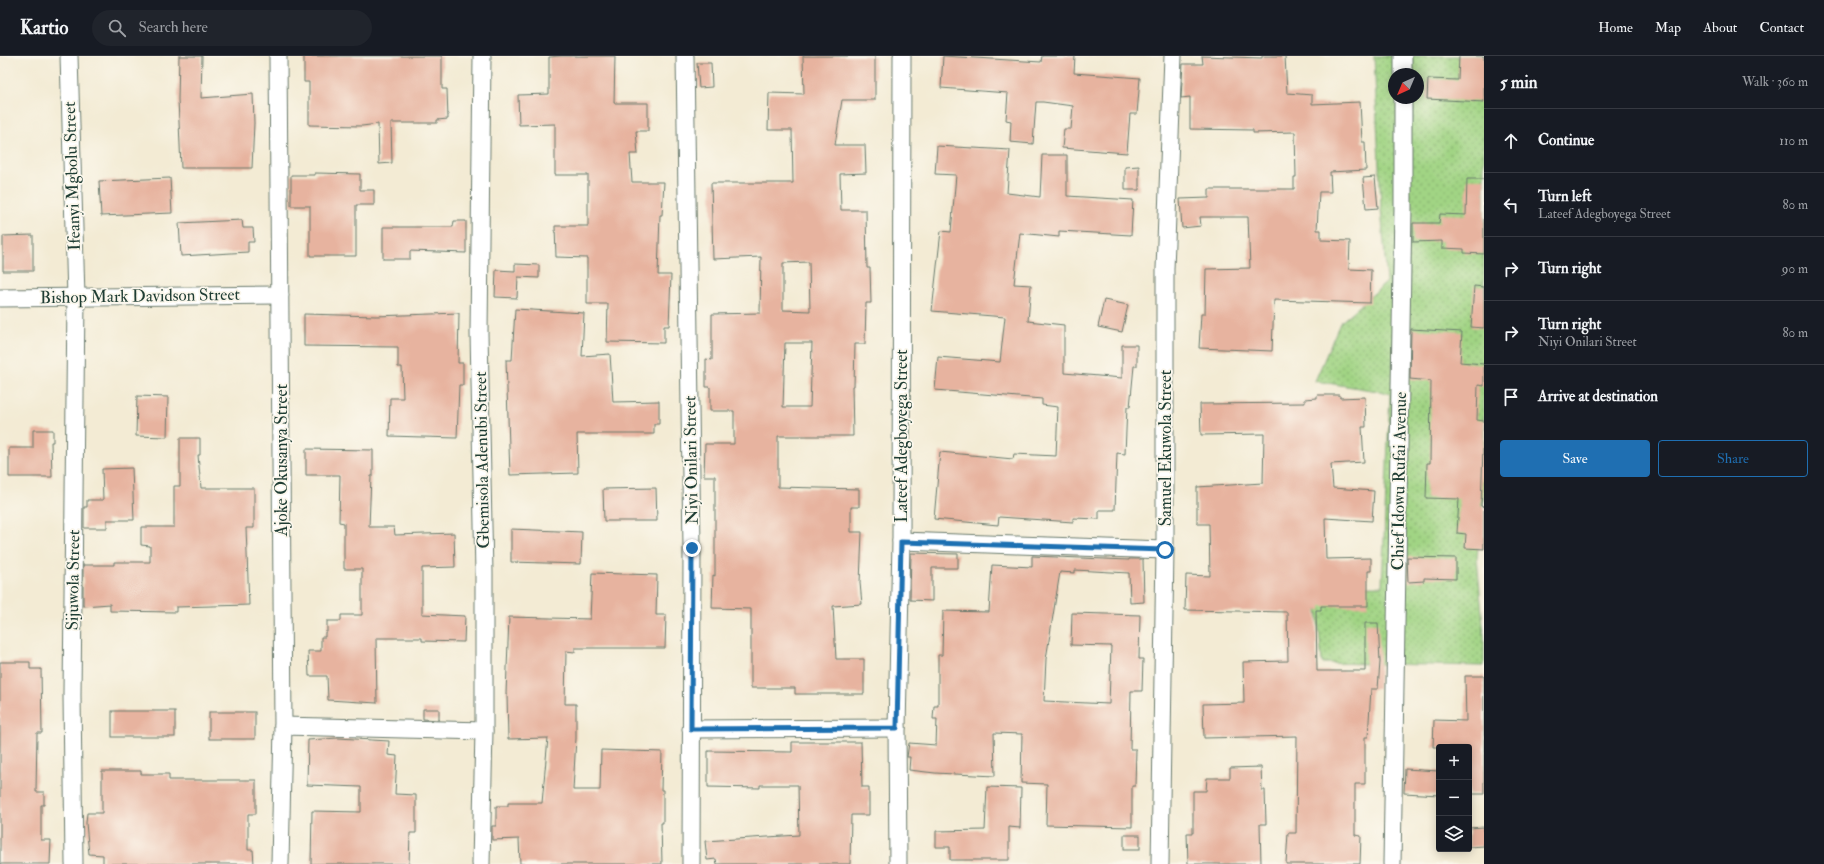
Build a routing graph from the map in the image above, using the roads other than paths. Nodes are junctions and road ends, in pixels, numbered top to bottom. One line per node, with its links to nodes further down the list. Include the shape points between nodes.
1 (69, 56): 11 (street, Ifeanyi Mgbolu Street)
2 (278, 56): 10 (street, Ajoke Okusanya Street)
3 (482, 56): 18 (street, Gbemisola Adenubi Street, via 479,333)
4 (685, 56): 17 (street, Niyi Onilari Street, via 692,548)
5 (902, 56): 13 (street, Lateef Adegboyega Street)
6 (1173, 56): 14 (street, Samuel Ekuwola Street, via 1165,270)
7 (1403, 56): 8 (street)
8 (1403, 68)
9 (1403, 104): 25 (street, Chief Idowu Rufai Avenue)
10 (280, 295): 11 (street, Bishop Mark Davidson Street); 15 (street, Ajoke Okusanya Street)
11 (76, 297): 12 (street, Bishop Mark Davidson Street); 19 (street, Sijuwola Street, via 72,695)
12 (0, 298)
13 (901, 542): 14 (street); 16 (street, Lateef Adegboyega Street)
14 (1165, 550): 24 (street, Samuel Ekuwola Street)
15 (283, 726): 18 (street); 20 (street, Ajoke Okusanya Street)
16 (897, 728): 17 (street); 23 (street, Lateef Adegboyega Street)
17 (691, 729): 22 (street, Niyi Onilari Street)
18 (484, 731): 21 (street, Gbemisola Adenubi Street)
19 (74, 864)
20 (280, 864)
21 (481, 864)
22 (691, 864)
23 (898, 864)
24 (1160, 864)
25 (1392, 864)

